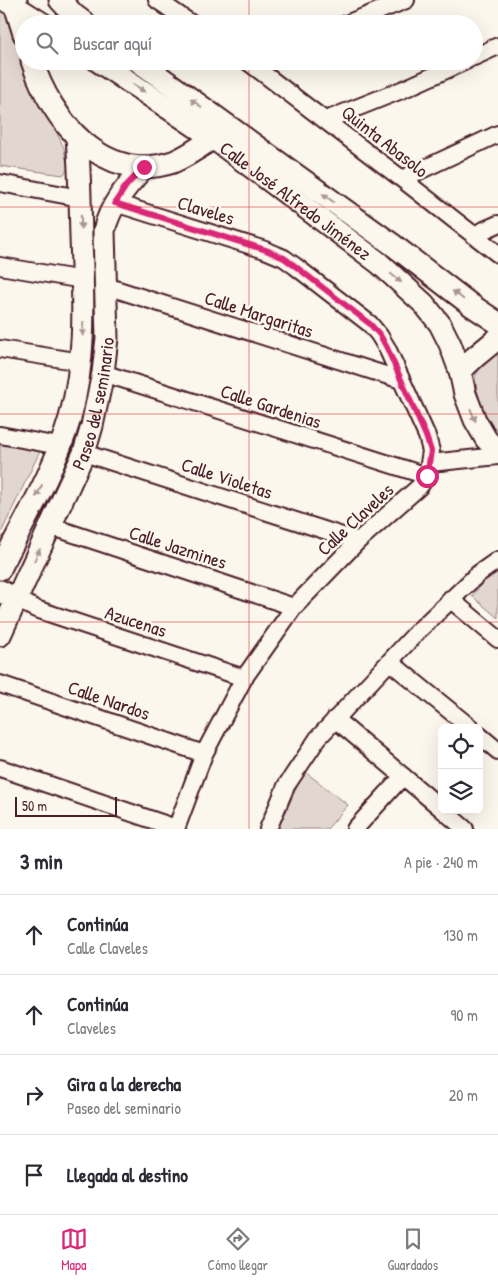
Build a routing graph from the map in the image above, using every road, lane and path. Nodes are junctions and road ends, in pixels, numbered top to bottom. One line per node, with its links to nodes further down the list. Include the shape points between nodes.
1 (61, 0): 7 (street)
2 (157, 0): 8 (street)
3 (406, 0): 9 (street)
4 (12, 2): 5 (street); 6 (street)
5 (17, 15)
6 (30, 15)
7 (74, 15)
8 (179, 15)
9 (368, 15)
10 (498, 46): 11 (street)
11 (483, 53)
12 (35, 70): 19 (street, via 52,104)
13 (115, 70): 20 (street, Calle José Alfredo Jiménez, one-way to 20)
14 (150, 70): 28 (street, one-way to 14)
15 (259, 70): 17 (street, Quinta Abasolo)
16 (446, 70): 17 (street)
17 (326, 120): 22 (street, Quinta Abasolo)
18 (498, 134): 22 (street)
19 (77, 138): 21 (street, via 94,152 110,159); 24 (street, Paseo del seminario)
20 (213, 138): 21 (street, via 172,162); 30 (street, Calle José Alfredo Jiménez)
21 (144, 167): 25 (street, Paseo del seminario)
22 (402, 179): 27 (street, Quinta Abasolo)
23 (0, 183): 24 (street)
24 (80, 198): 32 (street, Paseo del seminario, one-way to 32)
25 (115, 203): 33 (street, Paseo del seminario, via 107,217 104,232); 40 (street, Claveles, via 284,258 370,324 380,335)
26 (498, 224): 27 (street)
27 (473, 235): 29 (street, Quinta Abasolo)
28 (393, 245): 30 (street); 34 (street, one-way to 28)
29 (498, 254)
30 (379, 263): 38 (street, Calle José Alfredo Jiménez, one-way to 38, via 424,304 440,324)
31 (0, 266): 32 (street)
32 (82, 280): 33 (street); 37 (street, Paseo del seminario, one-way to 37, via 84,332)
33 (106, 286): 39 (street, Paseo del seminario, via 107,338); 40 (street, Calle Margaritas)
34 (498, 323)
35 (498, 338): 38 (street)
36 (0, 349): 37 (street)
37 (81, 362): 42 (street, Paseo del seminario, via 70,418)
38 (460, 371): 44 (street, Calle José Alfredo Jiménez, one-way to 44, via 474,420)
39 (103, 373): 43 (street, Paseo del seminario); 45 (street, Calle Gardenias)
40 (401, 380): 45 (street, via 431,451)
41 (0, 435): 42 (street)
42 (60, 446): 43 (street); 49 (street, Paseo del seminario, one-way to 49)
43 (84, 453): 46 (street, Paseo del seminario); 47 (street, Calle Violetas)
44 (498, 454): 45 (street)
45 (429, 470): 47 (street, Calle Claveles, via 419,487)
46 (50, 526): 50 (street, Paseo del seminario, one-way to 46); 52 (street, Calle Jazmines)
47 (358, 541): 52 (street, Calle Claveles)
48 (498, 560): 51 (street)
49 (0, 569)
50 (8, 595): 53 (street, Paseo del seminario); 56 (street, Azucenas, via 36,609)
51 (450, 599): 54 (street); 55 (street)
52 (294, 607): 56 (street, Calle Claveles)
53 (0, 635)
54 (498, 639)
55 (390, 662): 58 (street); 59 (street)
56 (244, 678): 62 (street, Calle Claveles)
57 (0, 684): 62 (street, Calle Nardos)
58 (335, 719): 64 (street); 68 (street, via 318,738 286,786)
59 (465, 724)
60 (483, 738): 61 (street)
61 (498, 751)
62 (204, 754): 67 (street, Calle Claveles)
63 (0, 768): 67 (street)
64 (403, 776): 65 (street); 69 (street)
65 (438, 807)
66 (447, 814): 70 (street)
67 (176, 828)
68 (268, 829)
69 (355, 829)
70 (465, 829)

